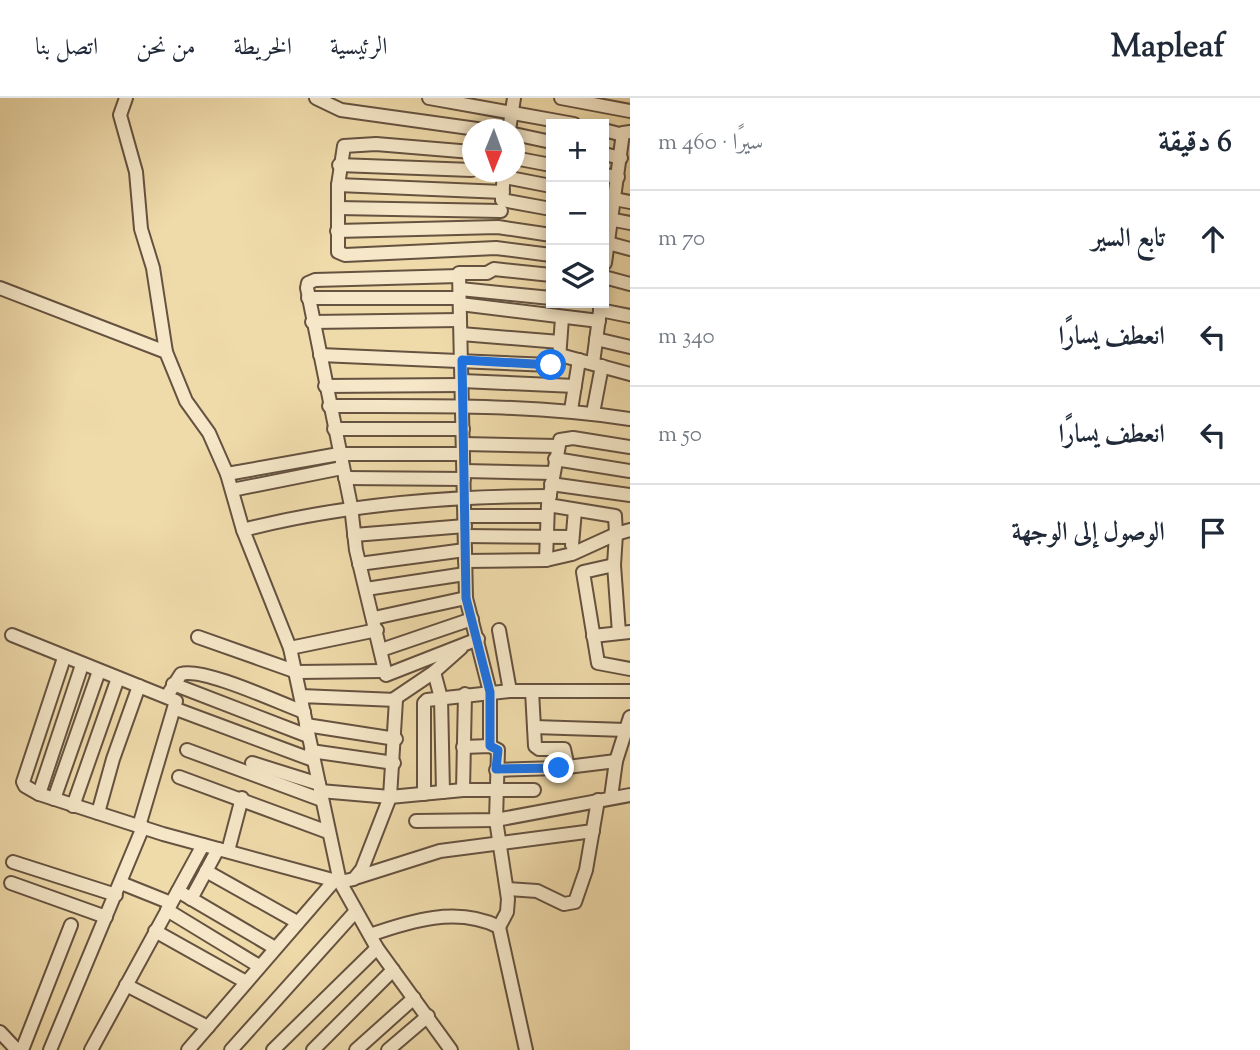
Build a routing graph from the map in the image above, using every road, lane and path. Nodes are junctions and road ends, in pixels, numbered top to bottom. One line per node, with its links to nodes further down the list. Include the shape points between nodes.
1 (125, 98): 54 (street, via 120,116 136,172 141,229 153,268)
2 (316, 98): 5 (street)
3 (429, 98): 6 (street)
4 (561, 98): 7 (street)
5 (341, 104): 9 (street)
6 (513, 105): 8 (street)
7 (630, 111)
8 (558, 119)
9 (462, 126)
10 (626, 133): 18 (street)
11 (525, 136): 12 (street)
12 (546, 141)
13 (462, 151): 16 (street, via 349,144 341,152)
14 (525, 160): 15 (street)
15 (546, 164)
16 (339, 165): 17 (street); 21 (street)
17 (462, 170)
18 (622, 170): 23 (street)
19 (525, 179): 22 (street)
20 (504, 182): 24 (street)
21 (338, 185): 24 (street); 27 (street)
22 (546, 185)
23 (610, 198): 25 (street)
24 (502, 201): 26 (street); 27 (street); 30 (street)
25 (630, 202)
26 (546, 207)
27 (338, 208): 31 (street)
28 (609, 219): 29 (street)
29 (630, 223)
30 (498, 227): 31 (street); 32 (street); 34 (street)
31 (337, 231): 34 (street, via 338,252 345,255)
32 (546, 233)
33 (609, 244): 35 (street)
34 (496, 248): 36 (street); 37 (street)
35 (630, 248)
36 (546, 254)
37 (494, 269): 38 (street); 42 (street, via 487,273 464,271)
38 (546, 274)
39 (609, 278): 40 (street)
40 (630, 284)
41 (0, 288): 54 (street)
42 (459, 292): 43 (street); 43 (street, via 315,279 308,283); 44 (street); 47 (street); 48 (street)
43 (309, 298): 49 (street)
44 (546, 298)
45 (600, 308): 46 (street); 47 (street); 51 (street)
46 (630, 316)
47 (562, 318): 53 (street)
48 (460, 320): 49 (street); 50 (street)
49 (312, 322): 55 (street)
50 (461, 334): 53 (street); 56 (street)
51 (597, 339): 52 (street); 58 (street)
52 (630, 347)
53 (560, 348): 56 (street, via 558,362 547,365); 57 (street)
54 (166, 352): 77 (street, via 186,401 209,433)
55 (320, 355): 56 (street); 61 (street)
56 (462, 360): 60 (street)
57 (579, 360): 58 (street); 62 (street)
58 (598, 365): 59 (street); 66 (street)
59 (630, 374)
60 (461, 383): 61 (street); 62 (street); 64 (street)
61 (325, 386): 63 (street)
62 (575, 386): 65 (street)
63 (329, 405): 64 (street); 68 (street)
64 (462, 406): 65 (street); 69 (street)
65 (571, 411): 66 (street)
66 (593, 414): 67 (street)
67 (630, 419)
68 (334, 429): 69 (street); 73 (street)
69 (463, 429): 71 (street)
70 (630, 447): 72 (street, via 573,438 560,440)
71 (463, 449): 72 (street); 73 (street); 78 (street)
72 (556, 453): 75 (street); 80 (street)
73 (339, 454): 76 (street); 77 (street)
74 (492, 471): 78 (street); 80 (street); 82 (street)
75 (630, 471)
76 (344, 473): 78 (street); 79 (street); 84 (street)
77 (227, 474): 79 (street)
78 (464, 475): 83 (street)
79 (232, 490): 86 (street)
80 (550, 495): 81 (street); 82 (street); 85 (street); 90 (street); 92 (street)
81 (630, 495)
82 (491, 496): 83 (street)
83 (465, 498): 84 (street); 92 (street)
84 (351, 506): 86 (street); 89 (street)
85 (575, 510): 88 (street, via 615,516); 91 (street)
86 (243, 530): 107 (street)
87 (630, 530): 88 (street)
88 (616, 534): 93 (street); 96 (street)
89 (354, 535): 92 (street); 95 (street)
90 (545, 536): 91 (street); 92 (street); 94 (street)
91 (572, 537): 93 (street)
92 (465, 544): 94 (street); 95 (street); 97 (street); 98 (street)
93 (572, 554): 94 (street)
94 (546, 560)
95 (359, 564): 97 (street)
96 (614, 565): 102 (street); 104 (street, via 583,572)
97 (366, 589): 100 (street)
98 (466, 598): 99 (street); 100 (street)
99 (472, 620): 106 (street); 108 (street)
100 (375, 624): 107 (street); 108 (street)
101 (499, 630): 120 (street)
102 (625, 632): 104 (street)
103 (12, 635): 109 (street)
104 (593, 636): 111 (street, via 598,663)
105 (198, 637): 115 (street)
106 (472, 641): 114 (street, via 390,675); 116 (street); 124 (street)
107 (290, 648): 115 (street)
108 (381, 650): 114 (street)
109 (64, 658): 110 (street); 153 (street, via 23,782)
110 (82, 665): 113 (street); 153 (street)
111 (611, 667): 112 (street); 122 (street)
112 (630, 669)
113 (99, 671): 117 (street); 158 (street)
114 (384, 671): 115 (street)
115 (297, 672): 127 (street)
116 (434, 672): 128 (street); 129 (street)
117 (118, 678): 119 (street); 160 (street)
118 (173, 684): 126 (street); 132 (street); 132 (street, via 181,674 190,673 227,682)
119 (139, 686): 126 (street); 161 (street)
120 (510, 691): 121 (street); 124 (street)
121 (532, 691): 122 (street); 133 (street)
122 (607, 691): 123 (street)
123 (630, 691)
124 (490, 692): 125 (street); 137 (street)
125 (465, 694): 128 (street); 138 (street)
126 (167, 696): 130 (street, via 176,701)
127 (301, 696): 129 (street); 132 (street)
128 (441, 698): 152 (street); 154 (street, via 424,703)
129 (394, 699): 135 (street)
130 (176, 709): 136 (street); 164 (street)
131 (630, 717): 134 (street)
132 (306, 724): 135 (street); 141 (street)
133 (534, 727): 134 (street); 144 (street, via 535,746 564,750)
134 (626, 730): 139 (street)
135 (396, 739): 143 (street)
136 (257, 741): 141 (street); 145 (street)
137 (490, 746): 138 (street); 146 (street, via 498,750)
138 (463, 747): 148 (street)
139 (625, 747): 142 (street)
140 (187, 750): 145 (street)
141 (312, 755): 143 (street); 151 (street)
142 (616, 761): 144 (street); 159 (street)
143 (394, 764): 156 (street)
144 (568, 767): 146 (street)
145 (251, 769): 151 (street)
146 (496, 769): 149 (street)
147 (179, 776): 157 (street)
148 (463, 790): 149 (street); 152 (street)
149 (495, 790): 150 (street); 162 (street)
150 (534, 790)
151 (320, 791): 156 (street); 166 (street)
152 (443, 792): 154 (street)
153 (39, 794): 158 (street)
154 (424, 794): 156 (street)
155 (630, 795): 159 (street)
156 (390, 797): 172 (street)
157 (242, 798): 166 (street); 169 (street)
158 (54, 799): 160 (street)
159 (605, 799): 162 (street); 165 (street)
160 (73, 806): 161 (street)
161 (98, 813): 164 (street)
162 (496, 820): 163 (street); 167 (street)
163 (415, 821)
164 (141, 826): 168 (street); 175 (street)
165 (593, 831): 167 (street); 176 (street, via 580,893 572,905 537,891)
166 (328, 832): 173 (street)
167 (500, 843): 172 (street, via 440,851); 176 (street)
168 (203, 845): 169 (street); 178 (street)
169 (223, 850): 171 (street); 173 (street)
170 (13, 862): 175 (street)
171 (206, 871): 177 (street); 181 (street)
172 (358, 877): 173 (street)
173 (337, 881): 179 (street); 181 (street)
174 (11, 883): 180 (street)
175 (119, 889): 178 (street); 180 (street)
176 (507, 889): 183 (street, via 507,912)
177 (191, 899): 178 (street); 186 (street)
178 (172, 901): 184 (street); 188 (street)
179 (355, 912): 185 (street); 200 (street)
180 (106, 918): 197 (street)
181 (298, 922): 186 (street)
182 (72, 925): 196 (street)
183 (499, 927): 185 (street, via 484,921 430,918); 206 (street)
184 (156, 931): 190 (street); 191 (street)
185 (370, 935): 187 (street)
186 (275, 948): 188 (street)
187 (377, 948): 189 (street); 201 (street)
188 (259, 966): 190 (street)
189 (393, 970): 192 (street); 202 (street)
190 (246, 982): 194 (street)
191 (125, 985): 194 (street); 198 (street)
192 (414, 998): 193 (street); 203 (street)
193 (428, 1016): 204 (street); 205 (street)
194 (208, 1027): 199 (street)
195 (0, 1032): 196 (street)
196 (19, 1050)
197 (50, 1050)
198 (91, 1050)
199 (188, 1050)
200 (231, 1050)
201 (274, 1050)
202 (313, 1050)
203 (356, 1050)
204 (388, 1050)
205 (451, 1050)
206 (526, 1050)

